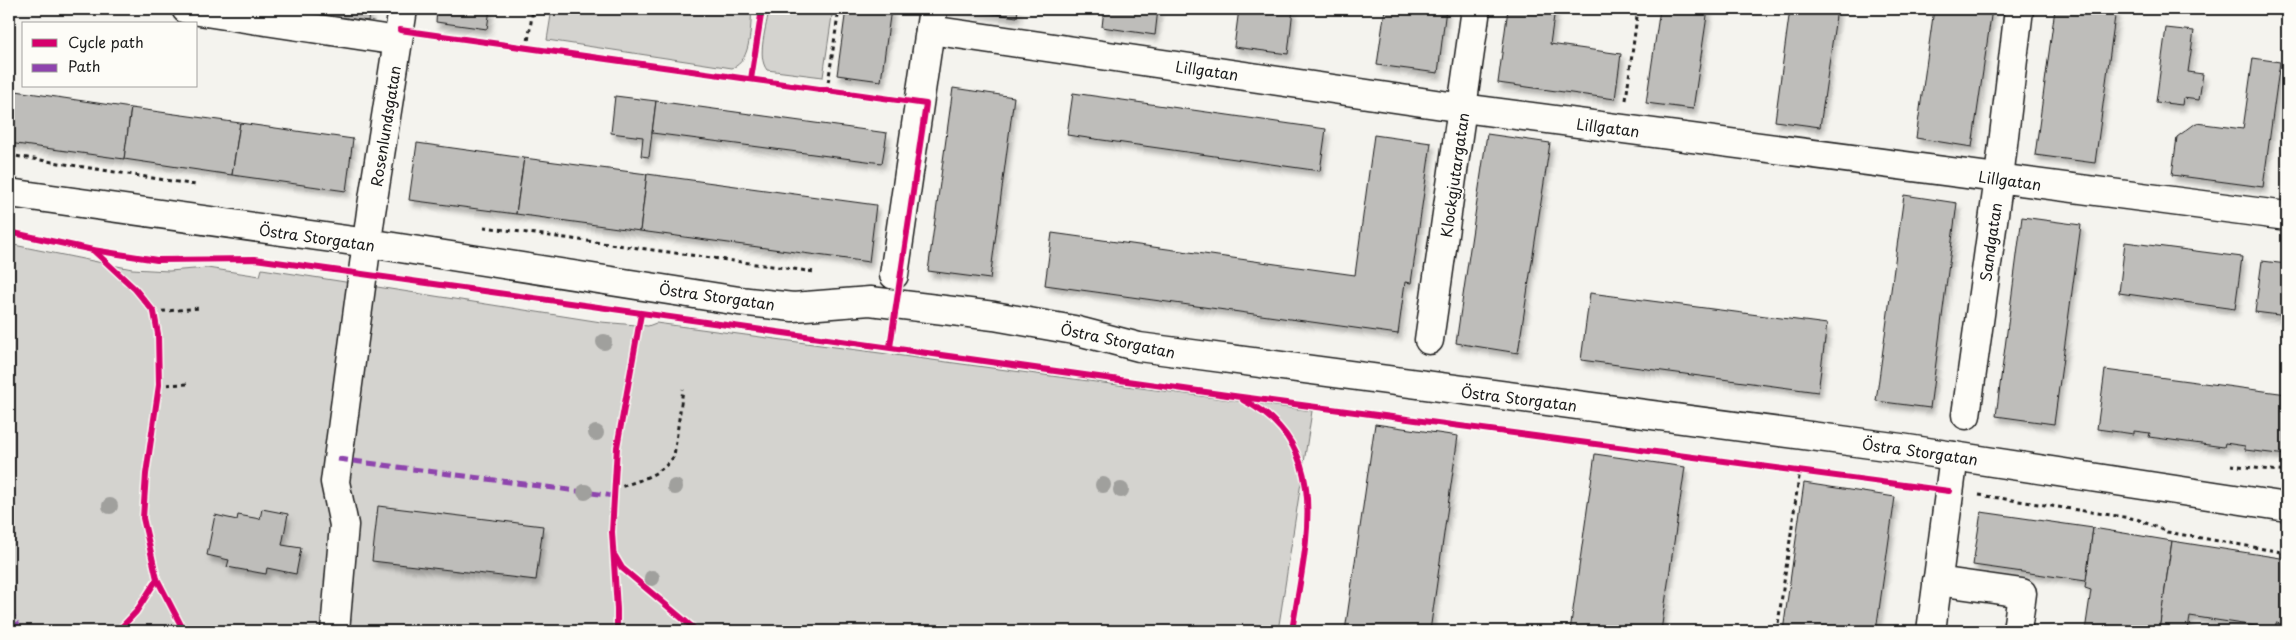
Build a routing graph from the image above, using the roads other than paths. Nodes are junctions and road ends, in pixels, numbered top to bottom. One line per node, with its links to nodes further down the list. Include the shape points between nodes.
1 (186, 9): 6 (street)
2 (403, 9): 6 (street, Rosenlundsgatan)
3 (1476, 9): 7 (street, Klockgjutargatan)
4 (2019, 9): 8 (street, Sandgatan)
5 (932, 19): 7 (street, Lillgatan); 12 (street)
6 (398, 41): 11 (street, Rosenlundsgatan)
7 (1464, 108): 8 (street, Lillgatan); 13 (street, Klockgjutargatan)
8 (1999, 178): 10 (street, Lillgatan); 14 (street, Sandgatan)
9 (9, 193): 11 (street, Östra Storgatan)
10 (2287, 216)
11 (368, 244): 15 (street, Östra Storgatan, via 739,301 793,306 870,301 994,316 1074,330 1139,347); 18 (street, Rosenlundsgatan, via 335,482 344,525)
12 (894, 275)
13 (1429, 340)
14 (1966, 415)
15 (1954, 456): 16 (street, Östra Storgatan); 17 (street)
16 (2287, 507)
17 (1937, 581): 19 (street); 20 (street, via 2022,593)
18 (335, 631)
19 (1931, 631)
20 (2016, 631)

